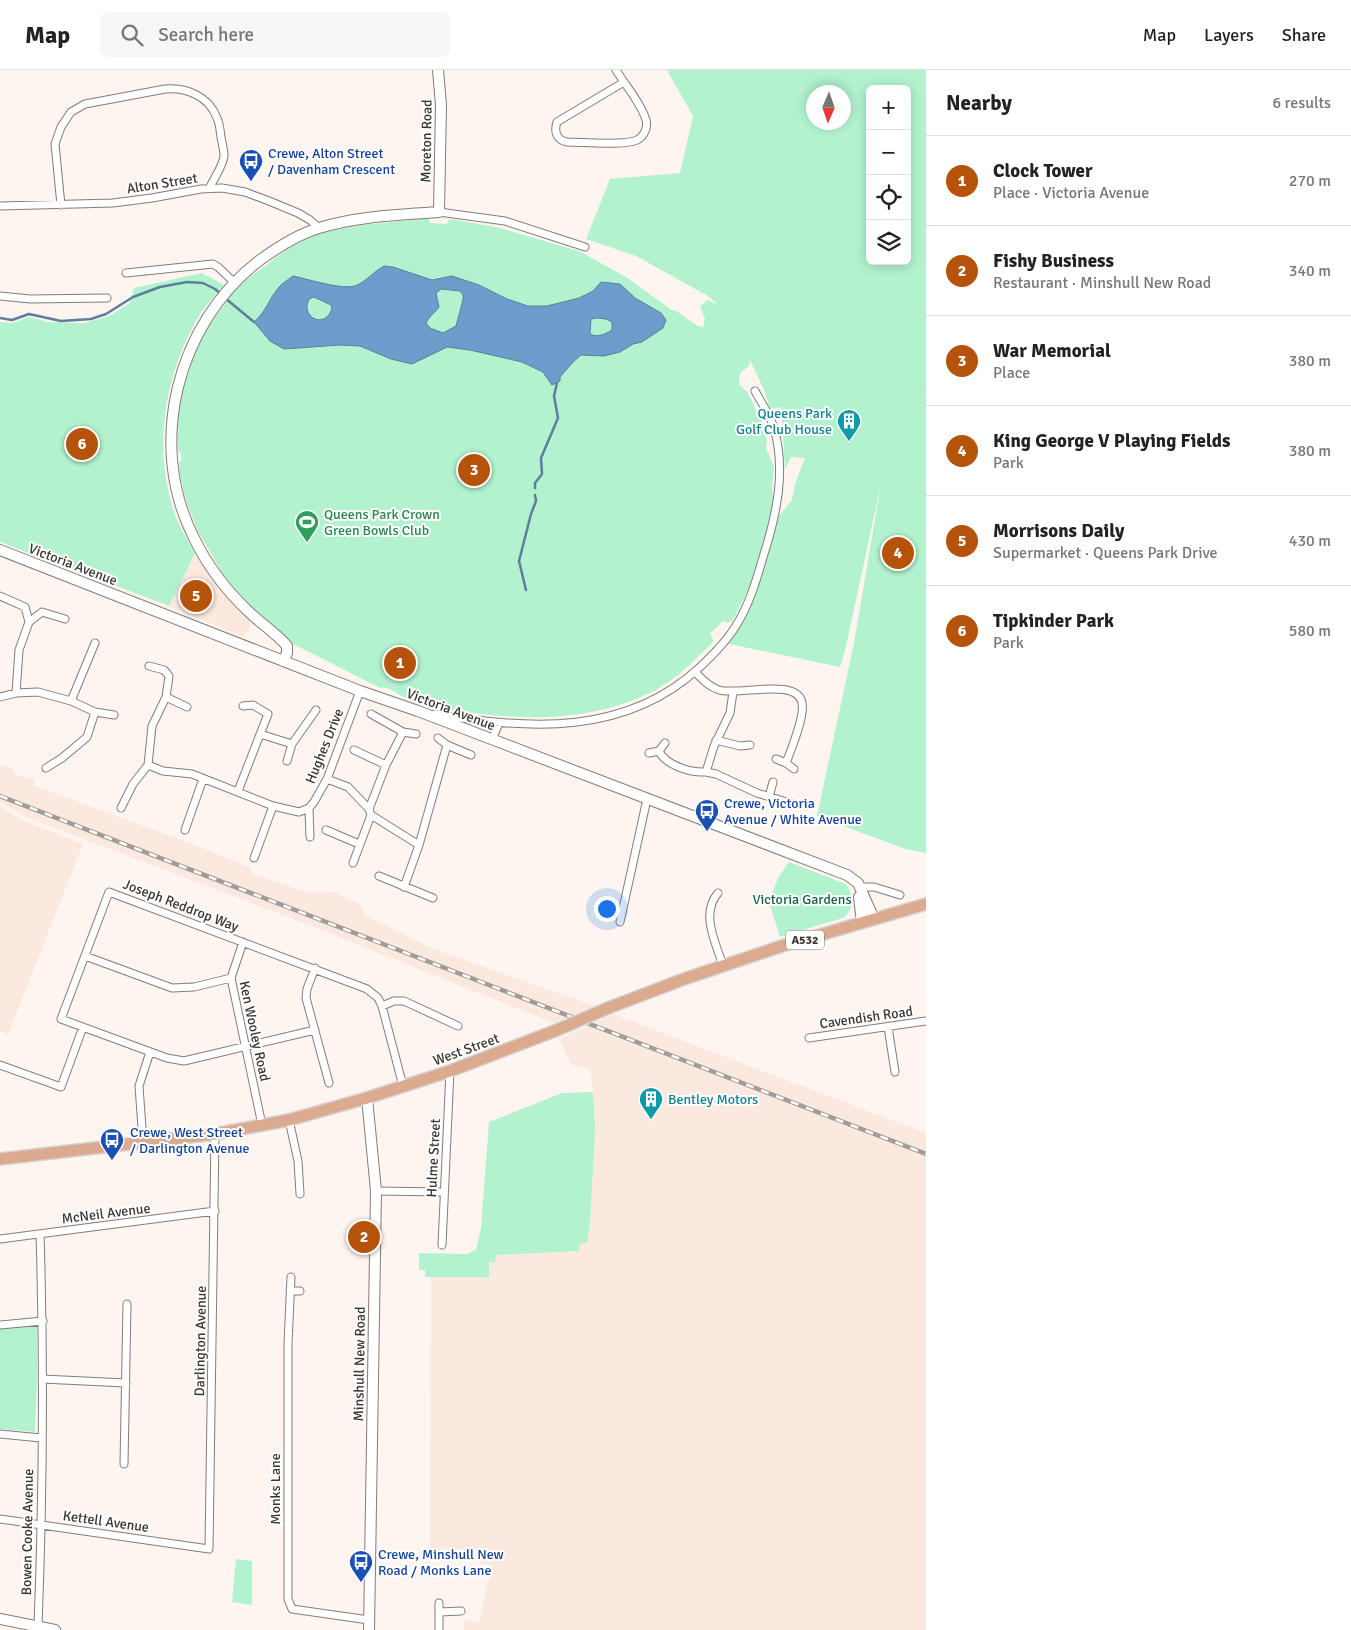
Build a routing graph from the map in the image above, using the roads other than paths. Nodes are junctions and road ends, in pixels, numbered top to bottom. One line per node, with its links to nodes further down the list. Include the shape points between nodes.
1 (438, 70): 7 (street, Moreton Road, via 441,105)
2 (616, 70): 3 (street)
3 (624, 82): 3 (street, via 646,120 646,130 641,137 625,142 567,142 560,139 556,134 557,122)
4 (210, 188): 5 (street, Alton Street, via 134,201); 5 (street, via 224,155 215,113 190,90 165,89 85,104 71,112 61,127 56,144); 8 (street, Alton Street, via 232,189 269,201 298,213)
5 (61, 205): 6 (street, Alton Street)
6 (0, 206)
7 (439, 212): 8 (street, via 371,217); 9 (street, via 505,221)
8 (319, 228): 11 (street, via 269,254)
9 (585, 246)
10 (126, 273): 11 (street, via 213,264)
11 (234, 283): 20 (street, via 194,340 177,390 172,430 176,484 186,520 204,556 230,592 287,646)
12 (0, 296): 13 (street)
13 (107, 298)
14 (755, 391): 22 (street, via 774,426 781,468 775,521 741,617 724,643)
15 (0, 550): 20 (street, Victoria Avenue)
16 (0, 596): 18 (street, via 25,606)
17 (65, 619): 18 (street, via 42,612)
18 (29, 622): 25 (street, via 19,650)
19 (95, 644): 28 (street)
20 (283, 661): 23 (street, Victoria Avenue)
21 (149, 666): 27 (street, via 164,670 169,676)
22 (695, 672): 24 (street, via 714,688); 36 (street, via 658,698 618,714 560,724)
23 (360, 691): 32 (street, Victoria Avenue); 60 (street, Hughes Drive)
24 (733, 692): 42 (street, via 730,713); 53 (street, via 770,688 791,692 800,698 802,714)
25 (16, 693): 26 (street); 28 (street, via 38,692)
26 (0, 697)
27 (166, 697): 30 (street); 54 (street, via 152,726)
28 (71, 701): 33 (street)
29 (243, 706): 38 (street, via 253,705 268,714)
30 (188, 707)
31 (316, 710): 44 (street, Hughes Drive)
32 (418, 711): 36 (street); 41 (street, Victoria Avenue)
33 (95, 712): 35 (street); 56 (street, via 87,737)
34 (371, 714): 37 (street)
35 (114, 715)
36 (499, 723): 41 (street)
37 (403, 732): 39 (street); 55 (street)
38 (260, 734): 44 (street); 62 (street)
39 (416, 734)
40 (438, 738): 45 (street)
41 (492, 740): 64 (street, Victoria Avenue)
42 (716, 740): 46 (street); 58 (street)
43 (665, 743): 48 (street)
44 (292, 744): 52 (street, Hughes Drive)
45 (447, 745): 50 (street); 74 (street)
46 (750, 745)
47 (354, 750): 55 (street)
48 (659, 751): 49 (street); 58 (street, via 667,761 678,766)
49 (649, 753)
50 (471, 754)
51 (776, 759): 53 (street)
52 (287, 761)
53 (786, 763): 57 (street)
54 (148, 765): 59 (street); 67 (street, via 133,784)
55 (386, 765): 69 (street)
56 (46, 768)
57 (794, 769)
58 (706, 772): 63 (street)
59 (203, 779): 62 (street); 70 (street)
60 (327, 779): 68 (street, Hughes Drive); 69 (street, via 348,787)
61 (772, 782): 63 (street)
62 (238, 791): 66 (street)
63 (769, 797): 65 (street)
64 (647, 799): 79 (street, Victoria Avenue, via 847,875); 85 (street)
65 (793, 804)
66 (273, 806): 68 (street, via 299,812); 75 (street)
67 (121, 808)
68 (309, 808): 72 (street)
69 (370, 812): 73 (street); 74 (street)
70 (185, 830)
71 (326, 830): 73 (street)
72 (310, 837)
73 (359, 844): 76 (street)
74 (419, 844): 78 (street)
75 (254, 858)
76 (353, 863)
77 (379, 876): 78 (street)
78 (404, 887): 82 (street)
79 (860, 888): 81 (street, Victoria Avenue, via 874,887); 84 (street, Victoria Avenue); 86 (street)
80 (718, 893): 89 (street, via 711,903 710,919)
81 (900, 895)
82 (433, 898)
83 (926, 904): 84 (main road, West Street / A532)
84 (874, 919): 86 (main road, West Street / A532)
85 (620, 922)
86 (862, 923): 89 (main road, West Street / A532)
87 (243, 942): 88 (street, Joseph Reddrop Way, via 109,892); 90 (street, Joseph Reddrop Way); 91 (street, Ken Wooley Road)
88 (85, 956): 91 (street, via 172,988 194,987); 95 (street, via 61,1019)
89 (723, 966): 102 (main road, West Street / A532, bridge)
90 (315, 968): 92 (street, Joseph Reddrop Way, via 367,989); 97 (street, via 306,998)
91 (231, 978): 99 (street, Ken Wooley Road)
92 (382, 1006): 94 (street, via 404,1001); 105 (street)
93 (926, 1021): 96 (street, Cavendish Road)
94 (458, 1026)
95 (83, 1027): 100 (street); 101 (street, via 61,1087)
96 (888, 1027): 98 (street, Cavendish Road); 103 (street)
97 (315, 1030): 99 (street); 104 (street)
98 (809, 1038)
99 (245, 1046): 100 (street, via 184,1061); 108 (street, Ken Wooley Road)
100 (150, 1052): 110 (street, via 139,1086)
101 (0, 1065)
102 (450, 1072): 105 (main road, West Street / A532); 113 (street, Hulme Street)
103 (895, 1072)
104 (329, 1082)
105 (402, 1086): 106 (main road, West Street / A532)
106 (367, 1098): 107 (main road, West Street / A532); 112 (street, Minshull New Road)
107 (290, 1120): 108 (main road, West Street / A532); 114 (street)
108 (262, 1125): 109 (main road, West Street / A532)
109 (215, 1134): 110 (main road, West Street / A532); 115 (street, Darlington Avenue)
110 (143, 1142): 111 (main road, West Street / A532)
111 (0, 1159)
112 (376, 1191): 113 (street); 137 (street, Minshull New Road)
113 (443, 1192): 118 (street, Hulme Street)
114 (300, 1194)
115 (215, 1211): 116 (street, McNeil Avenue); 132 (street, Darlington Avenue)
116 (40, 1234): 117 (street, McNeil Avenue); 123 (street, Bowen Cooke Avenue)
117 (0, 1239)
118 (442, 1245)
119 (290, 1277): 120 (street, Monks Lane)
120 (290, 1291): 121 (street); 137 (street, Monks Lane, via 288,1599 292,1609)
121 (300, 1291)
122 (127, 1304): 126 (street)
123 (42, 1321): 124 (street); 125 (street, Bowen Cooke Avenue)
124 (0, 1325)
125 (42, 1379): 126 (street); 128 (street, Bowen Cooke Avenue)
126 (126, 1383): 129 (street)
127 (0, 1434): 128 (street)
128 (41, 1438): 131 (street, Bowen Cooke Avenue)
129 (124, 1464)
130 (0, 1519): 131 (street, Kettell Avenue)
131 (42, 1525): 132 (street, Kettell Avenue); 138 (street, Bowen Cooke Avenue)
132 (209, 1548)
133 (439, 1603): 135 (street)
134 (461, 1611): 135 (street)
135 (440, 1612): 140 (street)
136 (0, 1619): 138 (street)
137 (369, 1625)
138 (38, 1626): 139 (street)
139 (56, 1630)
140 (440, 1630)

